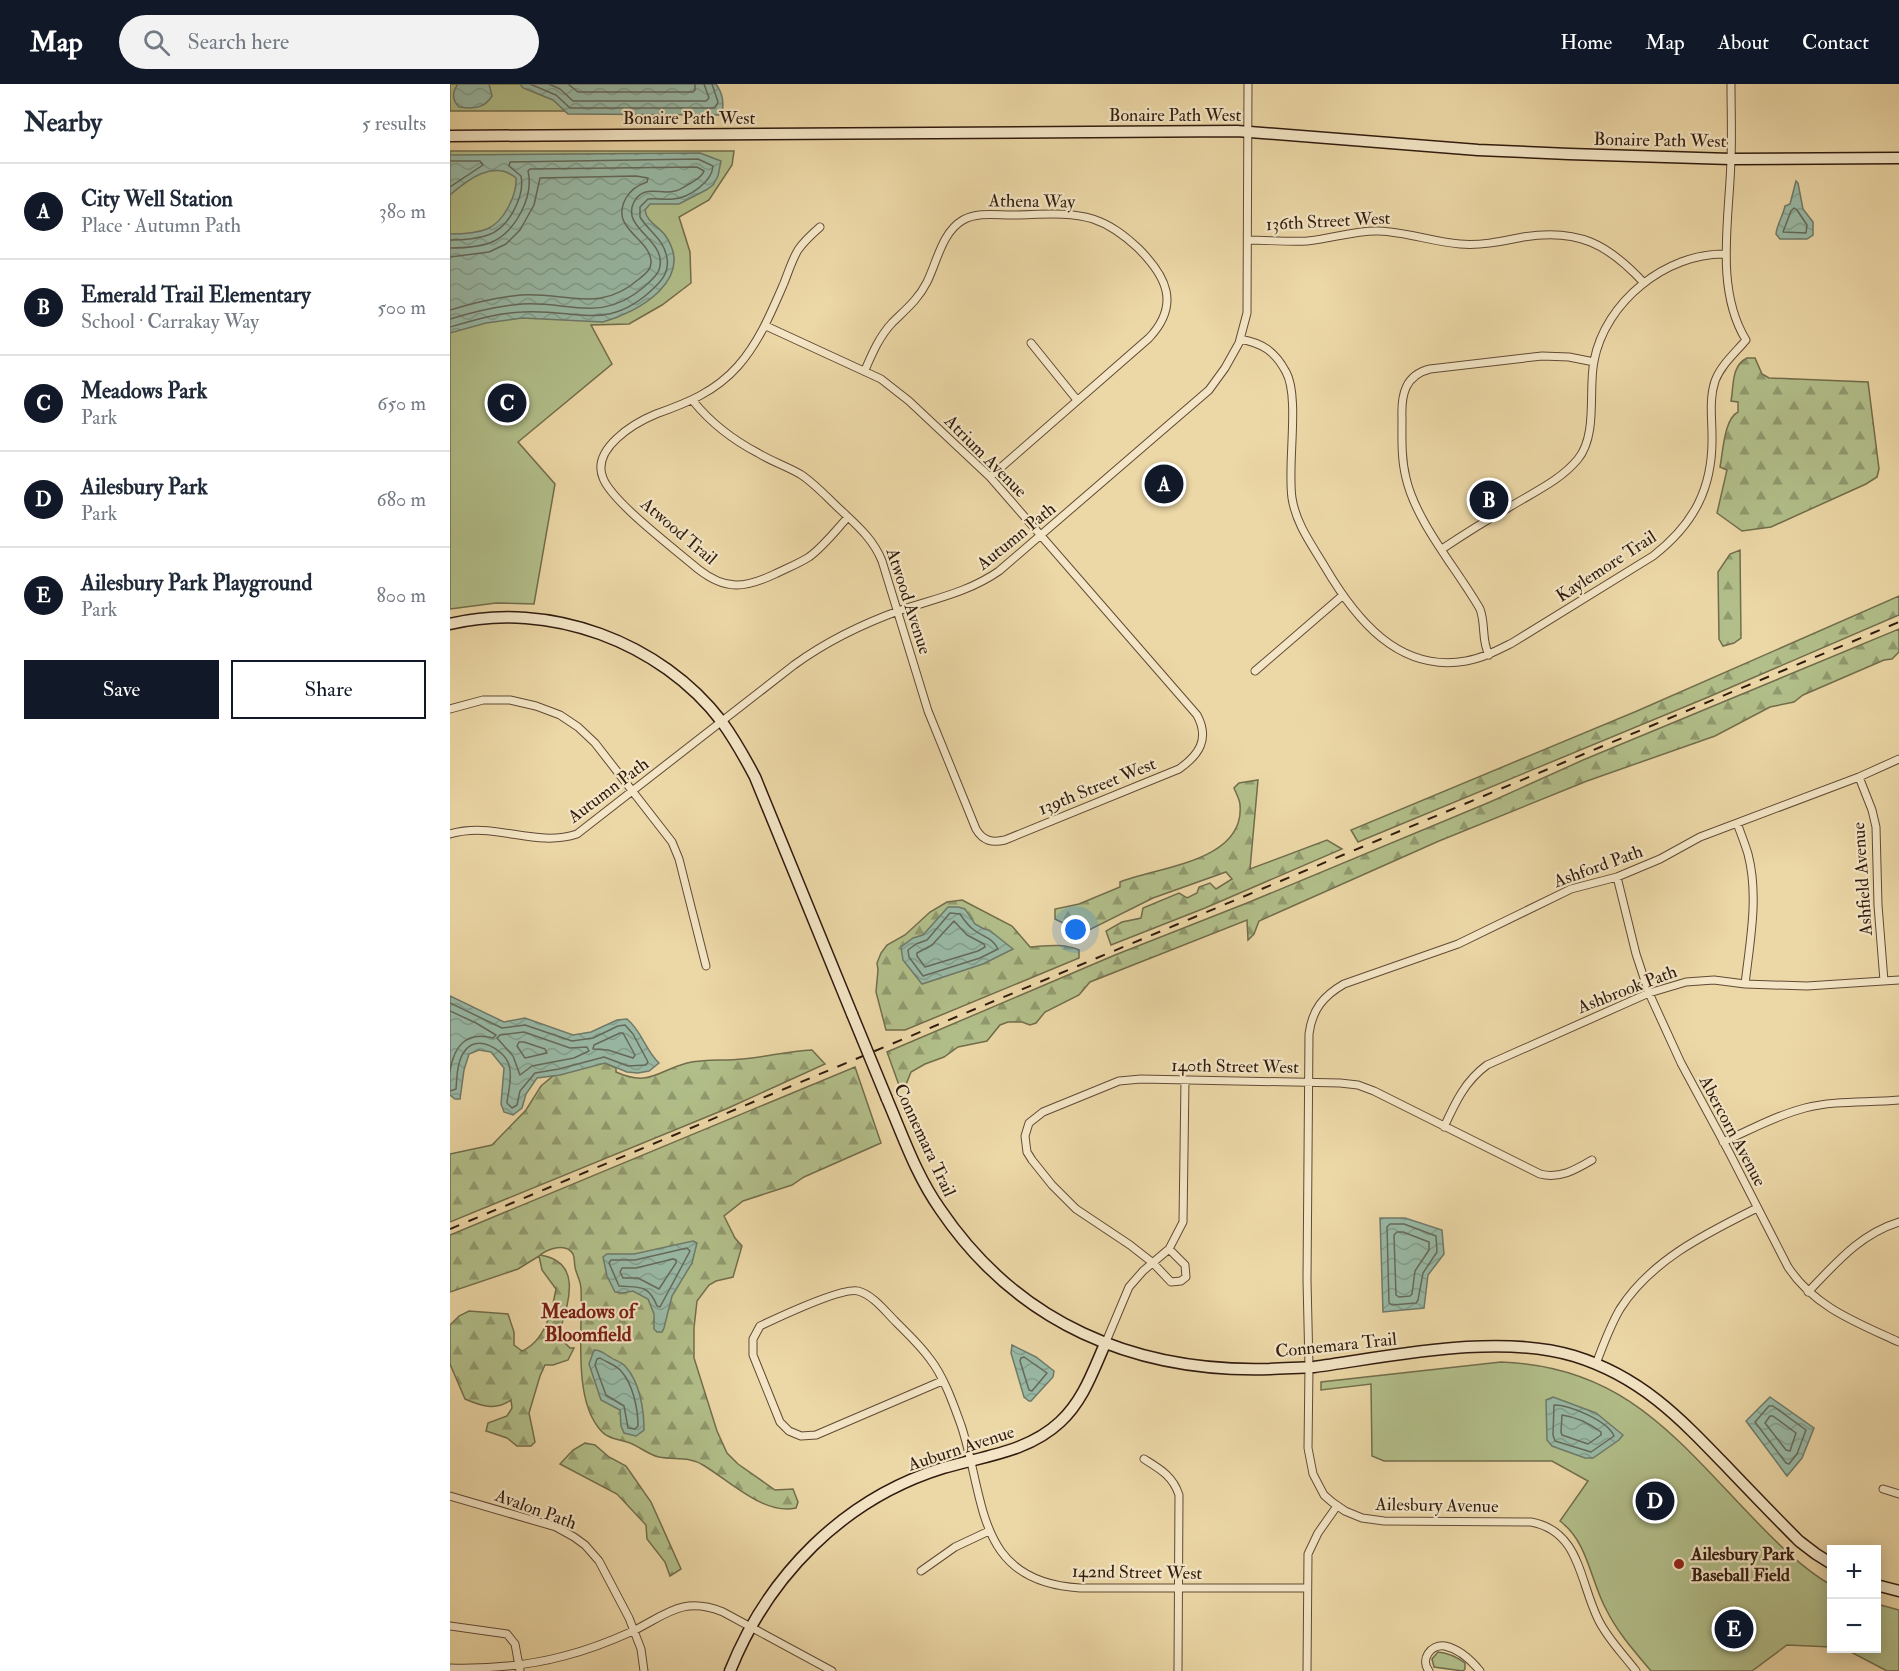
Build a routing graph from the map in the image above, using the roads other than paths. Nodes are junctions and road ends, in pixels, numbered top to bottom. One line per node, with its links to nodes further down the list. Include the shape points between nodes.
1 (1248, 84): 3 (street, Autumn Path)
2 (1731, 84): 6 (street)
3 (1248, 131): 4 (street, Bonaire Path West); 6 (street, Bonaire Path West, via 1478,150); 8 (street, Autumn Path)
4 (450, 136)
5 (1899, 158): 6 (street, Bonaire Path West)
6 (1731, 159): 9 (street)
7 (820, 227): 11 (street, via 797,252)
8 (1248, 240): 10 (street, 136th Street West, via 1306,241 1376,231 1460,244 1538,235 1571,236 1617,256); 12 (street, Autumn Path, via 1247,313)
9 (1725, 254): 10 (street, via 1688,259); 25 (street, Kaylemore Trail, via 1734,314 1746,340 1715,381 1712,456 1704,494 1686,523 1653,556)
10 (1644, 283): 14 (street, via 1607,325)
11 (766, 326): 15 (street, Atrium Avenue); 17 (street, via 734,371)
12 (1240, 339): 20 (street, Autumn Path, via 1209,390); 22 (street, Kaylemore Trail, via 1260,343 1286,372 1291,387 1294,508)
13 (1031, 343): 16 (street)
14 (1594, 362): 21 (street, via 1590,427 1580,457 1540,490); 21 (street, via 1553,355 1465,364 1419,372 1407,384 1401,403 1409,490)
15 (865, 370): 16 (street, Athena Way, via 882,336 921,293 948,235 964,219 980,215 1081,216 1124,234 1161,274 1167,302 1155,331); 18 (street, Atrium Avenue, via 901,394)
16 (1077, 400): 18 (street, Athena Way)
17 (693, 401): 19 (street, Atwood Avenue, via 731,437 802,476); 19 (street, Atwood Trail, via 656,414 609,447 602,463 602,477 629,509 710,578 724,584 750,584 801,561)
18 (990, 477): 20 (street, Atrium Avenue)
19 (848, 517): 23 (street, Atwood Avenue, via 879,553)
20 (1042, 536): 23 (street, Autumn Path, via 984,581); 29 (street, Atrium Avenue, via 1193,710 1202,724)
21 (1442, 549): 25 (street, via 1480,609)
22 (1342, 596): 25 (street, Kaylemore Trail, via 1367,626 1408,654 1456,662); 26 (street)
23 (898, 611): 28 (street, Autumn Path, via 831,640); 35 (street, Atwood Avenue, via 930,716 976,829)
24 (450, 624): 28 (street, Connemara Trail, via 481,618 520,618 590,630 654,660 684,683)
25 (1489, 655)
26 (1256, 671)
27 (450, 709): 32 (street, via 496,700 549,710 587,735)
28 (722, 722): 32 (street, Autumn Path); 54 (street, Connemara Trail, bridge, via 755,777 887,1099 939,1208 1001,1280 1073,1329)
29 (1201, 745): 35 (street, 139th Street West, via 1192,760 1179,769)
30 (1899, 759): 31 (street, Ashford Path)
31 (1858, 777): 33 (street, Ashford Path); 39 (street, Ashfield Avenue, via 1876,827)
32 (633, 791): 34 (street, Autumn Path, via 585,829 560,838 478,829); 37 (street, via 675,849)
33 (1737, 823): 36 (street, Ashford Path); 40 (street, via 1753,883)
34 (450, 834)
35 (995, 842)
36 (1617, 877): 41 (street, Abercorn Avenue); 43 (street, Ashford Path, via 1571,889 1458,944 1332,991 1311,1021)
37 (706, 966)
38 (1899, 980): 39 (street, Ashbrook Path)
39 (1884, 981): 40 (street, Ashbrook Path)
40 (1745, 984): 41 (street, Ashbrook Path, via 1700,980)
41 (1649, 993): 45 (street, Ashbrook Path, via 1487,1065 1462,1091); 46 (street, Abercorn Avenue)
42 (1185, 1080): 43 (street, 140th Street West); 50 (street, Auburn Avenue, via 1184,1213); 51 (street, 140th Street West, via 1119,1081 1043,1112 1032,1120 1025,1136 1027,1152 1052,1185 1090,1220)
43 (1310, 1082): 45 (street, 140th Street West, via 1358,1085); 56 (street, Ailesbury Avenue, via 1306,1280)
44 (1899, 1100): 46 (street, via 1805,1108)
45 (1444, 1126): 47 (street, 140th Street West, via 1545,1176 1563,1175)
46 (1723, 1142): 48 (street, Abercorn Avenue)
47 (1592, 1160)
48 (1757, 1208): 52 (street, Abercorn Avenue, via 1788,1268); 55 (street, via 1683,1249 1650,1274 1622,1306)
49 (1899, 1222): 52 (street, via 1863,1238)
50 (1169, 1249): 51 (street, Auburn Avenue); 51 (street, via 1185,1266 1186,1277 1171,1282)
51 (1153, 1263): 54 (street, Auburn Avenue, via 1129,1287)
52 (1808, 1292): 53 (street, Abercorn Avenue, via 1833,1311)
53 (1899, 1342)
54 (1105, 1344): 56 (street, Connemara Trail, via 1151,1358 1202,1367); 59 (street, Auburn Avenue, via 1086,1389 1060,1422 1027,1444)
55 (1596, 1364): 56 (street, Connemara Trail, via 1550,1350 1493,1346); 65 (street, Connemara Trail, via 1625,1377 1671,1410 1799,1541)
56 (1309, 1367): 63 (street, Ailesbury Avenue, via 1310,1461 1317,1484)
57 (942, 1381): 57 (street, 142nd Street West, via 932,1360 917,1343 871,1298 857,1290 841,1292 760,1326 753,1339 753,1355 780,1422 801,1436 816,1435); 59 (street, 142nd Street West, via 961,1425)
58 (1144, 1459): 69 (street, via 1172,1480 1179,1495)
59 (970, 1461): 64 (street, 142nd Street West); 72 (street, Auburn Avenue, via 904,1483 840,1522 789,1570)
60 (1883, 1489): 61 (street)
61 (1899, 1494)
62 (450, 1496): 73 (street, Avalon Path, via 556,1527 574,1536 599,1561)
63 (1337, 1506): 68 (street, via 1312,1544); 83 (street, Ailesbury Avenue, via 1373,1520 1531,1522 1550,1527 1561,1535 1575,1557 1606,1633)
64 (989, 1531): 66 (street, via 955,1546); 69 (street, 142nd Street West, via 1009,1560 1044,1582 1080,1588)
65 (1827, 1561)
66 (921, 1571)
67 (1881, 1586): 70 (street)
68 (1307, 1587): 69 (street, 142nd Street West); 80 (street)
69 (1179, 1588): 79 (street)
70 (1899, 1591)
71 (450, 1626): 75 (street, via 507,1634 515,1644)
72 (750, 1626): 73 (street, via 712,1608 686,1606 670,1610); 77 (street, Auburn Avenue); 78 (street)
73 (634, 1630): 75 (street, via 577,1653); 76 (street, Avalon Path)
74 (450, 1668): 75 (street)
75 (519, 1668)
76 (644, 1671)
77 (730, 1671)
78 (832, 1671)
79 (1178, 1671)
80 (1306, 1671)
81 (1430, 1671): 82 (street, via 1426,1656 1440,1646 1461,1653)
82 (1480, 1671)
83 (1636, 1671)

